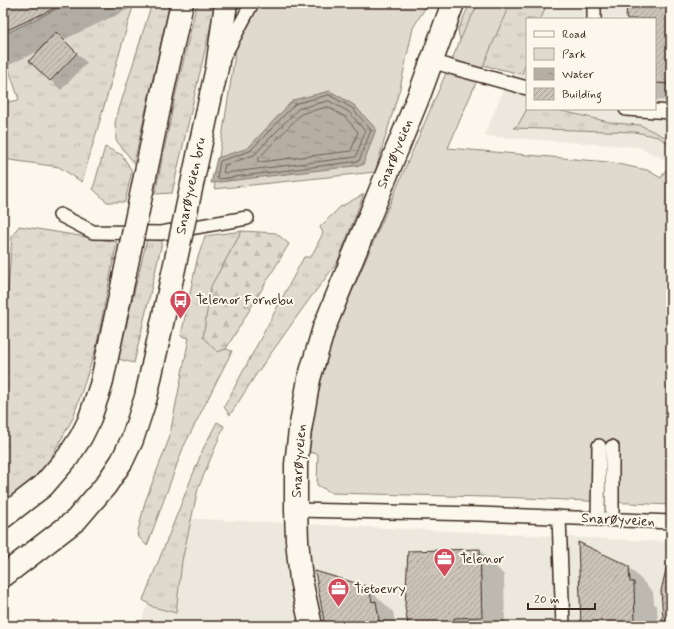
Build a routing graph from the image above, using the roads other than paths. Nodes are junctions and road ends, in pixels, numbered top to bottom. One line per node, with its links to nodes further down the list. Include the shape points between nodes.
1 (182, 3): 17 (main road, bridge, via 101,385 89,421 68,457 43,486)
2 (226, 3): 8 (main road)
3 (252, 3): 8 (lane)
4 (453, 3): 7 (main road, Snarøyveien)
5 (594, 3): 6 (lane)
6 (594, 18)
7 (432, 61): 9 (lane); 16 (main road, Snarøyveien, via 324,328 309,379 300,430 296,464)
8 (217, 68): 22 (main road, Snarøyveien bru, bridge, via 146,397 132,440 122,461 106,484 76,520)
9 (526, 88)
10 (630, 110): 11 (lane)
11 (671, 112)
12 (60, 215): 13 (lane, via 93,232 161,233)
13 (247, 218)
14 (599, 446): 19 (lane)
15 (612, 447): 20 (lane)
16 (296, 510): 18 (lane, Snarøyveien); 23 (main road, via 302,580)
17 (3, 517)
18 (559, 517): 19 (lane, Snarøyveien); 24 (lane)
19 (598, 519): 20 (lane, Snarøyveien)
20 (612, 519): 21 (lane, Snarøyveien)
21 (671, 522)
22 (3, 576)
23 (311, 626)
24 (563, 626)

